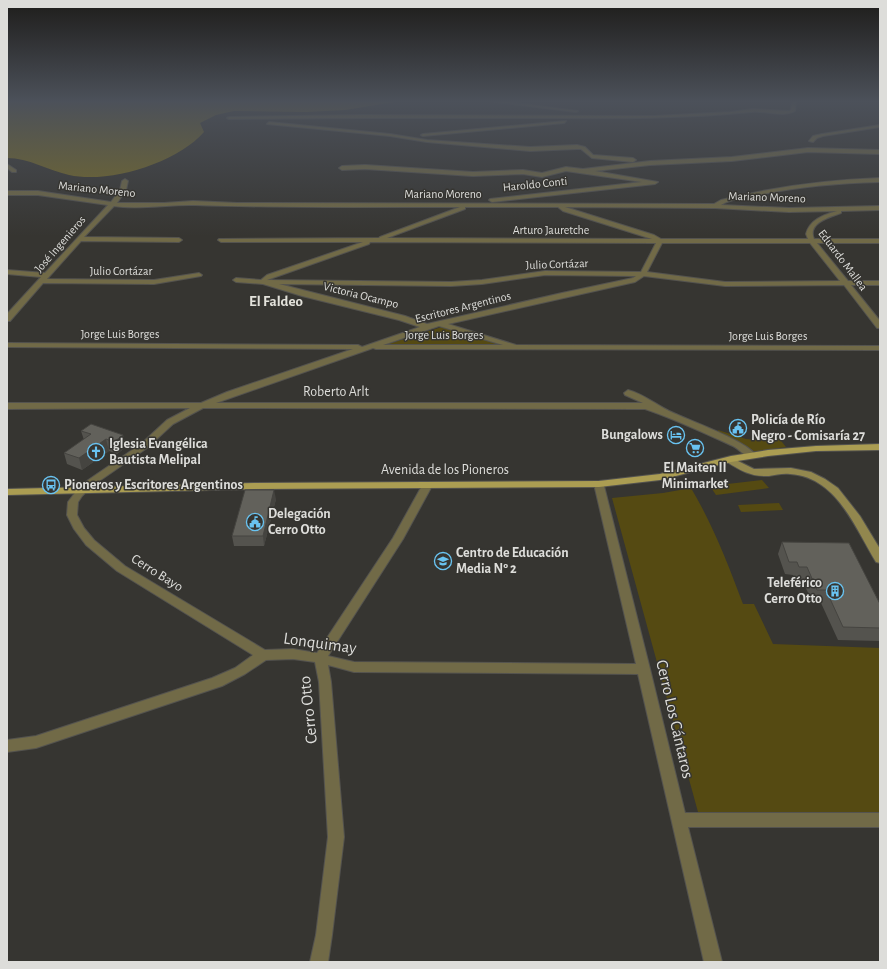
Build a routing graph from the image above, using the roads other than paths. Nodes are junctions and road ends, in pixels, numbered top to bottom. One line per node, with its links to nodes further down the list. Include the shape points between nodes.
1 (499, 146): 3 (street, via 538,150 576,147 583,148 592,156)
2 (880, 152): 3 (street, via 821,150 732,159)
3 (650, 163): 7 (street)
4 (7, 166): 6 (street)
5 (342, 168): 7 (street, via 365,167 473,174 523,172 542,175 566,169)
6 (14, 171)
7 (583, 171): 12 (street, Haroldo Conti, via 655,182 516,196)
8 (880, 180): 14 (street, via 845,181 768,190 723,201)
9 (124, 181): 11 (street, José Ingenieros, via 123,190)
10 (7, 193): 11 (street, Mariano Moreno, via 38,193)
11 (112, 204): 12 (street, Mariano Moreno, via 164,205 193,202 237,205); 17 (street, José Ingenieros)
12 (469, 205): 13 (street, Mariano Moreno); 20 (street, Haroldo Conti)
13 (558, 205): 14 (street, Mariano Moreno); 21 (street, via 565,210 652,236)
14 (715, 206): 15 (street, Mariano Moreno, via 789,210)
15 (857, 208): 16 (street, Mariano Moreno); 22 (street, Eduardo Mallea, via 831,215 811,226 809,234)
16 (880, 208)
17 (79, 239): 18 (street); 26 (street, José Ingenieros)
18 (179, 240)
19 (221, 240): 20 (street, Arturo Jauretche)
20 (375, 240): 21 (street, Arturo Jauretche); 24 (street, Haroldo Conti)
21 (660, 241): 22 (street, Arturo Jauretche); 27 (street)
22 (812, 241): 23 (street, Arturo Jauretche); 32 (street, Eduardo Mallea)
23 (880, 241)
24 (284, 271): 31 (street, Haroldo Conti, via 268,276); 34 (street)
25 (7, 272): 26 (street)
26 (47, 274): 30 (street, José Ingenieros)
27 (643, 274): 32 (street, Julio Cortázar, via 725,284); 34 (street, Julio Cortázar, via 545,273 451,284); 36 (street, Escritores Argentinos, via 635,280)
28 (199, 275): 30 (street, Julio Cortázar, via 154,282)
29 (236, 280): 31 (street)
30 (42, 281): 35 (street, José Ingenieros)
31 (264, 282): 34 (street, Victoria Ocampo)
32 (846, 284): 33 (street, Julio Cortázar); 37 (street, Eduardo Mallea)
33 (880, 284)
34 (287, 286): 38 (street, Victoria Ocampo)
35 (7, 319)
36 (439, 324): 38 (street, Escritores Argentinos); 41 (street, via 503,341)
37 (880, 326)
38 (427, 327): 40 (street, Escritores Argentinos)
39 (7, 346): 40 (street, Jorge Luis Borges)
40 (366, 347): 41 (street, Jorge Luis Borges); 45 (street, Escritores Argentinos)
41 (519, 348): 42 (street, Jorge Luis Borges)
42 (880, 348)
43 (628, 393): 46 (street)
44 (7, 406): 45 (street, Roberto Arlt)
45 (201, 406): 46 (street, Roberto Arlt, via 633,405); 52 (street, Escritores Argentinos, via 170,422 144,446)
46 (664, 412): 48 (street, via 740,446)
47 (880, 447): 48 (main road, Avenida de los Pioneros, via 812,448)
48 (751, 455): 49 (main road, Avenida de los Pioneros)
49 (730, 460): 51 (main road, Avenida de los Pioneros, via 668,476); 54 (main road, via 746,470 763,473 804,472 819,478 842,500 858,521)
50 (428, 484): 51 (main road, Avenida de los Pioneros); 52 (main road, Avenida de los Pioneros); 56 (street, Cerro Otto, via 398,539)
51 (599, 484): 57 (street, Cerro Los Cántaros)
52 (81, 489): 53 (main road, Avenida de los Pioneros); 55 (street, Cerro Bayo, via 72,506 72,514 76,524 101,553 135,578)
53 (7, 492)
54 (880, 559)
55 (263, 655): 56 (street, Lonquimay, via 293,654); 58 (street, Lonquimay, via 240,671 217,682 36,742)
56 (320, 658): 57 (street, Lonquimay, via 342,666 354,667); 61 (street, Cerro Otto, via 325,682 336,837)
57 (644, 669): 59 (street, Cerro Los Cántaros)
58 (7, 746)
59 (680, 820): 60 (street); 62 (street, Cerro Los Cántaros)
60 (880, 820)
61 (319, 962)
62 (713, 962)

